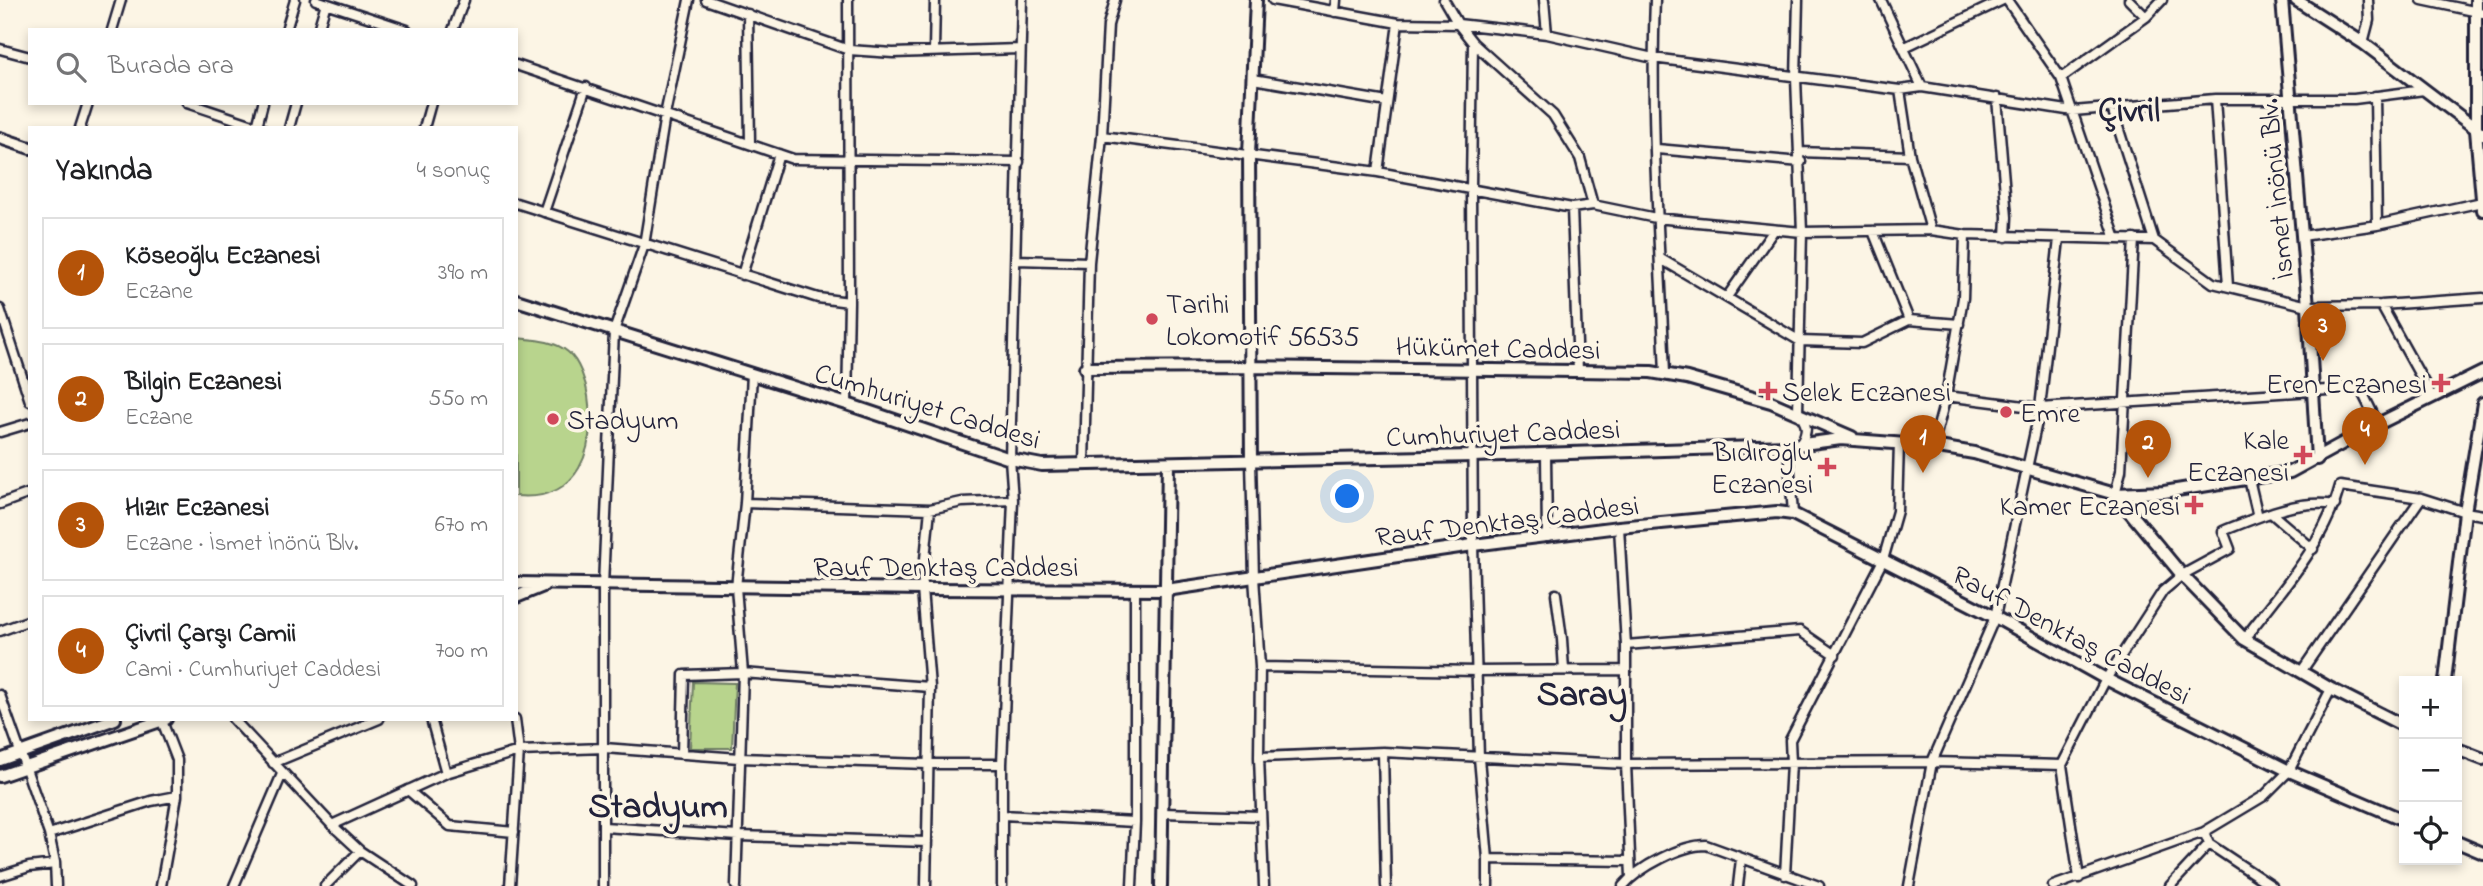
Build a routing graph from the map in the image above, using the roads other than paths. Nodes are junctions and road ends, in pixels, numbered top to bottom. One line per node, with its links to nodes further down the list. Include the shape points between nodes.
1 (121, 0): 34 (street)
2 (295, 0): 35 (street)
3 (316, 0): 27 (street)
4 (464, 0): 38 (street)
5 (689, 0): 69 (street)
6 (706, 0): 30 (street)
7 (848, 0): 45 (street)
8 (935, 0): 46 (street)
9 (1022, 0): 44 (street)
10 (1115, 0): 76 (street, via 1108,24)
11 (1256, 0): 52 (street)
12 (1273, 0): 28 (street)
13 (1336, 0): 28 (street)
14 (1444, 0): 33 (street)
15 (1544, 0): 39 (street)
16 (1655, 0): 48 (street)
17 (1798, 0): 50 (street)
18 (1881, 0): 42 (street)
19 (2005, 0): 42 (street); 51 (street)
20 (2129, 0): 31 (street)
21 (2162, 0): 31 (street)
22 (2282, 0): 60 (street, İsmet İnönü Blv.)
23 (2296, 0): 41 (street)
24 (2368, 0): 41 (street)
25 (2422, 0): 29 (street)
26 (2476, 0): 29 (street)
27 (326, 4): 36 (street); 37 (street)
28 (1335, 12): 32 (street)
29 (2479, 12): 75 (street)
30 (748, 14): 45 (street); 78 (street)
31 (2146, 17): 51 (street)
32 (1398, 23): 33 (street); 61 (street)
33 (1458, 24): 39 (street); 40 (street)
34 (113, 28)
35 (287, 28)
36 (319, 28)
37 (401, 28)
38 (454, 28)
39 (1547, 34): 48 (street)
40 (1473, 43): 88 (street); 91 (street, via 1553,116 1580,158)
41 (2363, 43): 56 (street)
42 (1905, 47): 54 (street)
43 (0, 49): 47 (street)
44 (1019, 49): 46 (street); 86 (street)
45 (849, 50): 46 (street); 85 (street)
46 (934, 51)
47 (28, 56)
48 (1653, 58): 50 (street); 80 (street)
49 (518, 66): 53 (street)
50 (1796, 78): 55 (street); 84 (street)
51 (2060, 78): 68 (street)
52 (1253, 79): 61 (street); 82 (street)
53 (586, 87): 69 (street); 94 (street)
54 (1922, 87): 55 (street); 58 (street)
55 (1900, 90): 83 (street)
56 (2424, 90): 57 (street); 75 (street)
57 (2375, 96): 60 (street); 96 (street)
58 (1997, 98): 68 (street); 103 (street)
59 (2215, 99): 60 (street); 67 (street); 113 (street)
60 (2290, 99): 102 (street, İsmet İnönü Blv.)
61 (1387, 102): 87 (street)
62 (87, 105): 70 (street)
63 (193, 105): 71 (street)
64 (263, 105): 72 (street)
65 (295, 105): 73 (street)
66 (430, 105): 74 (street)
67 (2112, 108): 68 (street); 107 (street)
68 (2073, 111): 105 (street)
69 (666, 115): 78 (street); 108 (street)
70 (81, 126)
71 (256, 126)
72 (259, 126)
73 (290, 126)
74 (425, 126)
75 (2480, 132): 89 (street)
76 (1102, 136): 82 (street); 111 (street)
77 (0, 138): 79 (street)
78 (750, 143): 81 (street)
79 (28, 147)
80 (1657, 149): 84 (street); 95 (street)
81 (779, 154): 85 (street); 112 (street)
82 (1249, 154): 87 (street); 125 (street)
83 (1910, 156): 84 (street); 98 (street)
84 (1801, 157): 100 (street)
85 (849, 162): 86 (street); 117 (street)
86 (1019, 162): 110 (street)
87 (1378, 172): 88 (street)
88 (1471, 188): 92 (street); 127 (street)
89 (2482, 202): 93 (street); 96 (street)
90 (518, 204): 94 (street)
91 (1593, 205): 92 (street); 95 (street)
92 (1572, 208): 128 (street)
93 (2483, 210)
94 (544, 212): 108 (street)
95 (1656, 218): 97 (street); 109 (street)
96 (2377, 225): 102 (street)
97 (1774, 230): 100 (street); 114 (street)
98 (1931, 230): 99 (street); 101 (street)
99 (1873, 231): 100 (street); 121 (street)
100 (1802, 232): 124 (street)
101 (1965, 235): 103 (street); 122 (street)
102 (2302, 236): 119 (street, İsmet İnönü Blv.)
103 (2006, 237): 104 (street)
104 (2059, 239): 105 (street); 139 (street)
105 (2116, 239): 106 (street)
106 (2134, 239): 107 (street); 136 (street)
107 (2154, 240): 113 (street, via 2213,283)
108 (643, 245): 112 (street); 123 (street)
109 (1661, 259): 114 (street); 131 (street)
110 (1016, 260): 111 (street); 152 (street)
111 (1089, 262): 126 (street)
112 (742, 275): 117 (street, via 818,298)
113 (2228, 286): 119 (street)
114 (1727, 297): 124 (street)
115 (2483, 298): 118 (street)
116 (518, 301): 123 (street, Cumhuriyet Caddesi)
117 (849, 302): 138 (street)
118 (2381, 305): 119 (street); 135 (street)
119 (2308, 306): 132 (street, İsmet İnönü Blv.)
120 (0, 309): 133 (street)
121 (1909, 320): 122 (street); 124 (street, via 1862,343)
122 (1959, 324): 134 (street)
123 (614, 331): 130 (street, Cumhuriyet Caddesi); 180 (street)
124 (1800, 341): 140 (street)
125 (1249, 367): 126 (street, Hükümet Caddesi); 127 (street, Hükümet Caddesi); 153 (street)
126 (1085, 368): 154 (street)
127 (1472, 369): 128 (street, Hükümet Caddesi); 150 (street)
128 (1578, 371): 131 (street, Hükümet Caddesi)
129 (2483, 372): 135 (street, Cumhuriyet Caddesi)
130 (752, 374): 138 (street, Cumhuriyet Caddesi); 163 (street)
131 (1665, 374): 140 (street, Hükümet Caddesi)
132 (2314, 391): 136 (street); 142 (street, via 2360,388); 151 (street, İsmet İnönü Blv.)
133 (28, 395)
134 (1946, 396): 139 (street); 148 (street)
135 (2432, 397): 142 (street, Cumhuriyet Caddesi)
136 (2125, 403): 139 (street); 159 (street)
137 (2483, 403): 166 (street)
138 (848, 404): 152 (street, Cumhuriyet Caddesi)
139 (2040, 408): 156 (street)
140 (1798, 413): 144 (street, Hükümet Caddesi); 145 (street, via 1807,425)
141 (28, 424): 143 (street)
142 (2378, 424): 151 (street, Cumhuriyet Caddesi)
143 (0, 432)
144 (1857, 439): 145 (street, Cumhuriyet Caddesi); 146 (street, Cumhuriyet Caddesi)
145 (1801, 443): 147 (street, Cumhuriyet Caddesi)
146 (1899, 443): 148 (street, Cumhuriyet Caddesi); 175 (street, via 1897,512)
147 (1788, 446): 149 (street, Cumhuriyet Caddesi); 168 (street)
148 (1933, 446): 156 (street, Cumhuriyet Caddesi)
149 (1546, 454): 150 (street, Cumhuriyet Caddesi); 172 (street)
150 (1473, 456): 153 (street, Cumhuriyet Caddesi); 173 (street)
151 (2317, 458): 157 (street, Cumhuriyet Caddesi, via 2290,472)
152 (1010, 459): 154 (street, Cumhuriyet Caddesi, via 1042,465); 161 (street)
153 (1251, 461): 155 (street, Cumhuriyet Caddesi); 177 (street)
154 (1084, 464): 155 (street, Cumhuriyet Caddesi)
155 (1168, 464): 184 (street)
156 (2029, 467): 159 (street, Cumhuriyet Caddesi); 188 (street)
157 (2249, 479): 159 (street, Cumhuriyet Caddesi); 170 (street)
158 (28, 494): 162 (street)
159 (2115, 494): 176 (street)
160 (2421, 498): 164 (street, via 2340,486); 166 (street); 198 (street)
161 (1013, 500): 165 (street, via 962,502); 183 (street)
162 (0, 503)
163 (745, 503): 165 (street); 181 (street)
164 (2335, 505): 167 (street, via 2317,502); 174 (street)
165 (930, 509): 182 (street)
166 (2465, 512): 169 (street); 200 (street)
167 (2272, 513): 170 (street); 174 (street)
168 (1793, 514): 171 (street, Rauf Denktaş Caddesi, via 1762,512); 175 (street, Rauf Denktaş Caddesi)
169 (2483, 514)
170 (2258, 517): 176 (street, via 2223,531 2230,549)
171 (1619, 527): 172 (street, Rauf Denktaş Caddesi); 192 (street)
172 (1547, 537): 173 (street, Rauf Denktaş Caddesi)
173 (1473, 545): 177 (street, Rauf Denktaş Caddesi); 197 (street)
174 (2313, 549): 191 (street)
175 (1883, 560): 188 (street, Rauf Denktaş Caddesi); 193 (street)
176 (2182, 575): 191 (street); 201 (street, via 2162,592)
177 (1254, 577): 184 (street, Rauf Denktaş Caddesi); 194 (street)
178 (518, 582): 179 (street, Rauf Denktaş Caddesi)
179 (544, 585): 180 (street, Rauf Denktaş Caddesi); 187 (street, Rauf Denktaş Caddesi)
180 (603, 586): 181 (street, Rauf Denktaş Caddesi); 214 (street)
181 (736, 587): 182 (street, Rauf Denktaş Caddesi); 199 (street)
182 (922, 589): 183 (street, Rauf Denktaş Caddesi); 202 (street)
183 (1010, 589): 185 (street, Rauf Denktaş Caddesi); 229 (street)
184 (1166, 590): 185 (street, Rauf Denktaş Caddesi); 239 (street)
185 (1135, 591): 243 (street)
186 (1556, 594): 195 (street)
187 (518, 596)
188 (1995, 617): 201 (street, Rauf Denktaş Caddesi); 225 (street)
189 (28, 622): 190 (street)
190 (0, 631)
191 (2244, 639): 198 (street)
192 (1626, 645): 193 (street, via 1800,631); 196 (street)
193 (1835, 655): 227 (street, via 1790,740)
194 (1260, 667): 197 (street); 220 (street)
195 (1564, 670): 196 (street); 197 (street)
196 (1625, 670): 230 (street)
197 (1478, 671): 222 (street)
198 (2301, 672): 203 (street)
199 (743, 673): 202 (street); 219 (street, via 684,675); 221 (street)
200 (2446, 676)
201 (2106, 679): 231 (street); 233 (street, Rauf Denktaş Caddesi)
202 (930, 687): 228 (street)
203 (2331, 690): 213 (street); 233 (street)
204 (0, 695): 217 (street)
205 (109, 721): 217 (street)
206 (157, 721): 212 (street)
207 (164, 721): 238 (street, via 177,760)
208 (235, 721): 226 (street)
209 (374, 721): 226 (street)
210 (432, 721): 234 (street)
211 (515, 721): 215 (street)
212 (135, 724): 232 (street)
213 (2399, 724)
214 (604, 748): 215 (street); 219 (street); 245 (street)
215 (520, 751): 234 (street); 246 (street)
216 (2462, 751): 223 (street)
217 (21, 752): 224 (street); 232 (street)
218 (1383, 752): 220 (street); 222 (street); 276 (street)
219 (682, 754): 221 (street)
220 (1259, 757): 241 (street)
221 (739, 758): 228 (street); 249 (street)
222 (1479, 758): 230 (street); 255 (street)
223 (2483, 759)
224 (0, 760)
225 (1932, 762): 227 (street); 231 (street); 281 (street)
226 (273, 763): 235 (street)
227 (1791, 763): 230 (street); 260 (street)
228 (927, 764): 229 (street); 250 (street)
229 (1002, 764): 240 (street)
230 (1626, 764): 257 (street)
231 (2062, 765): 262 (street)
232 (26, 766): 236 (street); 248 (street)
233 (2289, 771): 242 (street, Rauf Denktaş Caddesi); 247 (street, via 2264,796)
234 (446, 773): 237 (street)
235 (282, 774): 244 (street); 265 (street)
236 (0, 776)
237 (408, 790): 244 (street); 246 (street, via 450,826)
238 (177, 796): 248 (street); 264 (street)
239 (1163, 813): 241 (street); 274 (street)
240 (1003, 815): 243 (street); 272 (street)
241 (1261, 816): 275 (street)
242 (2399, 818)
243 (1135, 822): 273 (street)
244 (332, 825): 253 (street)
245 (604, 828): 249 (street); 269 (street)
246 (514, 832): 268 (street)
247 (2204, 832): 251 (street); 262 (street)
248 (48, 834): 258 (street)
249 (738, 836): 250 (street); 270 (street)
250 (927, 842): 271 (street)
251 (2209, 844): 283 (street); 284 (street)
252 (2462, 844): 254 (street)
253 (360, 852): 266 (street); 267 (street)
254 (2483, 853)
255 (1488, 859): 257 (street); 277 (street)
256 (1741, 859): 260 (street); 261 (street, via 1719,848 1694,845); 279 (street)
257 (1630, 861): 261 (street)
258 (55, 864): 259 (street); 263 (street)
259 (0, 876)
260 (1785, 876): 280 (street)
261 (1631, 877): 278 (street)
262 (2079, 878): 282 (street)
263 (57, 886)
264 (161, 886)
265 (234, 886)
266 (325, 886)
267 (412, 886)
268 (510, 886)
269 (603, 886)
270 (736, 886)
271 (926, 886)
272 (1002, 886)
273 (1132, 886)
274 (1161, 886)
275 (1264, 886)
276 (1386, 886)
277 (1488, 886)
278 (1623, 886)
279 (1738, 886)
280 (1819, 886)
281 (1909, 886)
282 (2053, 886)
283 (2170, 886)
284 (2272, 886)

